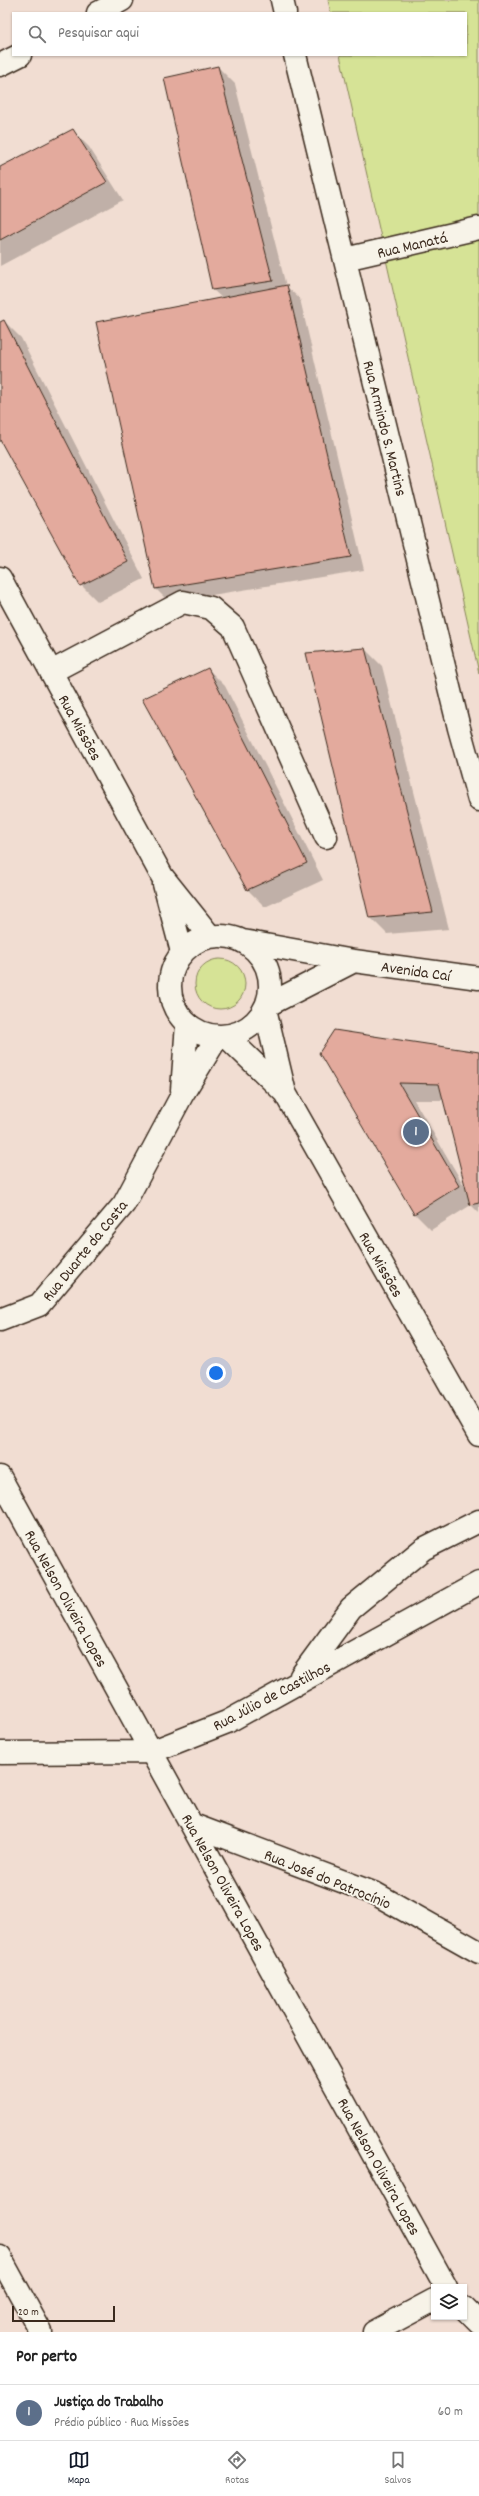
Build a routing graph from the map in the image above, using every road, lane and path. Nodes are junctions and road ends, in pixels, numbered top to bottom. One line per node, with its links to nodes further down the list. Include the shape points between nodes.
1 (122, 0): 3 (street)
2 (282, 0): 4 (street)
3 (100, 12)
4 (285, 12)
5 (18, 56): 7 (street)
6 (295, 56): 9 (street, Rua Armindo S. Martins)
7 (0, 66)
8 (479, 228): 9 (street, Rua Manatá)
9 (345, 259): 12 (street, Rua Armindo S. Martins, via 459,728)
10 (0, 578): 11 (street, Rua Missões)
11 (51, 672): 13 (street, via 183,602 211,608 233,627); 14 (street, Rua Missões)
12 (479, 800)
13 (326, 837)
14 (162, 876): 15 (street, Rua Missões); 17 (street, Rua Missões)
15 (210, 936): 16 (street, via 227,936); 17 (street, via 195,942)
16 (242, 941): 18 (street, Avenida Caí); 20 (street, via 258,952 267,969 271,987)
17 (182, 952): 21 (street, via 169,981 176,1011)
18 (354, 962): 19 (street, Avenida Caí); 20 (street)
19 (479, 978)
20 (265, 1008): 22 (street, via 255,1022 242,1032); 23 (street, Rua Missões)
21 (187, 1024): 22 (street, via 206,1034); 24 (street, Rua Duarte da Costa)
22 (222, 1036): 23 (street, Rua Missões); 24 (street, Rua Duarte da Costa)
23 (285, 1093): 26 (street, Rua Missões)
24 (182, 1095): 25 (street, Rua Duarte da Costa, via 124,1204 39,1305)
25 (0, 1320)
26 (479, 1436)
27 (0, 1477): 31 (street, Rua Nelson Oliveira Lopes)
28 (479, 1521): 30 (street, via 423,1549 351,1608)
29 (479, 1583): 30 (street, Rua Júlio de Castilhos)
30 (297, 1682): 31 (street, Rua Júlio de Castilhos, via 227,1722)
31 (151, 1752): 32 (street, Rua Júlio de Castilhos); 33 (street, Rua Nelson Oliveira Lopes)
32 (0, 1753)
33 (193, 1825): 34 (street, Rua José do Patrocínio, via 376,1894); 36 (street, Rua Nelson Oliveira Lopes)
34 (479, 1952)
35 (0, 2256): 40 (street)
36 (444, 2284)
37 (431, 2302): 41 (street)
38 (467, 2311): 39 (street)
39 (479, 2323)
40 (41, 2332)
41 (374, 2332)

